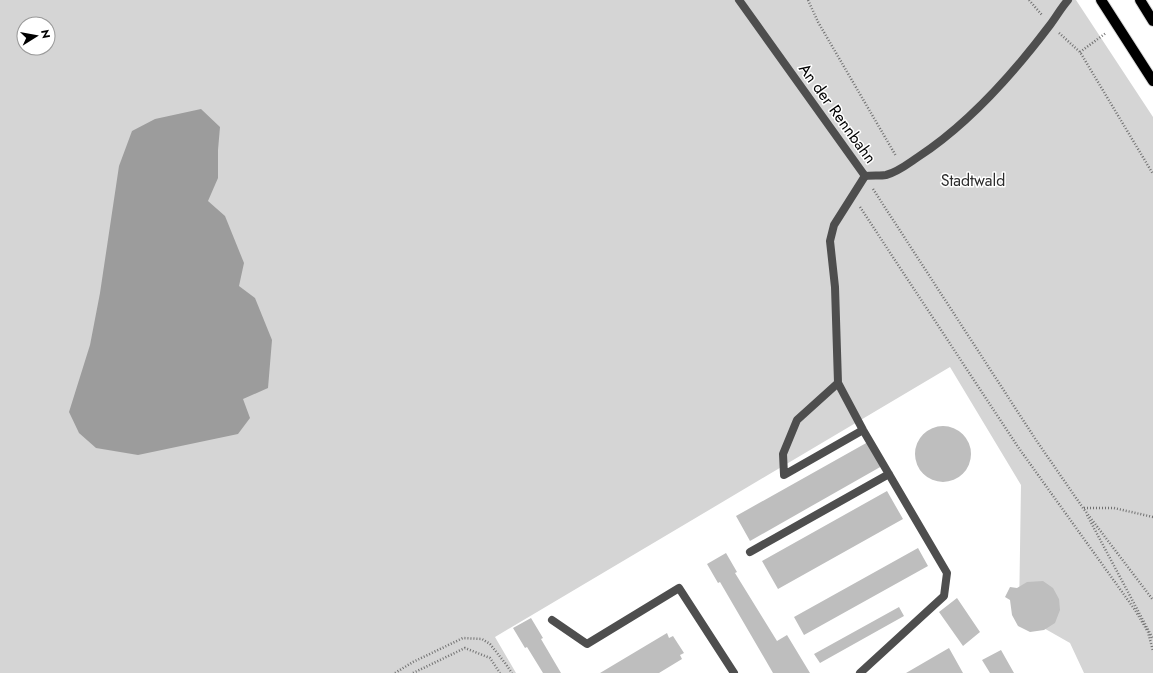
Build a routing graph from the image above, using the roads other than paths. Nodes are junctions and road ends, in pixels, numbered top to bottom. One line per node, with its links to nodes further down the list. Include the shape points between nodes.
1 (739, 0): 7 (street, An der Rennbahn)
2 (1068, 0): 7 (street, An der Rennbahn, via 985,102 954,130 902,167 886,175)
3 (1101, 0): 6 (main road)
4 (1140, 0): 5 (main road)
5 (1153, 21)
6 (1153, 80)
7 (865, 176): 8 (street, via 834,225 830,241 835,287)
8 (838, 382): 9 (street); 9 (street, via 797,420 782,454 784,475)
9 (863, 430): 10 (street)
10 (889, 474): 11 (street); 14 (street, via 947,574 944,596)
11 (750, 552)
12 (552, 620): 13 (street, via 587,644 679,588)
13 (734, 673)
14 (860, 673)

